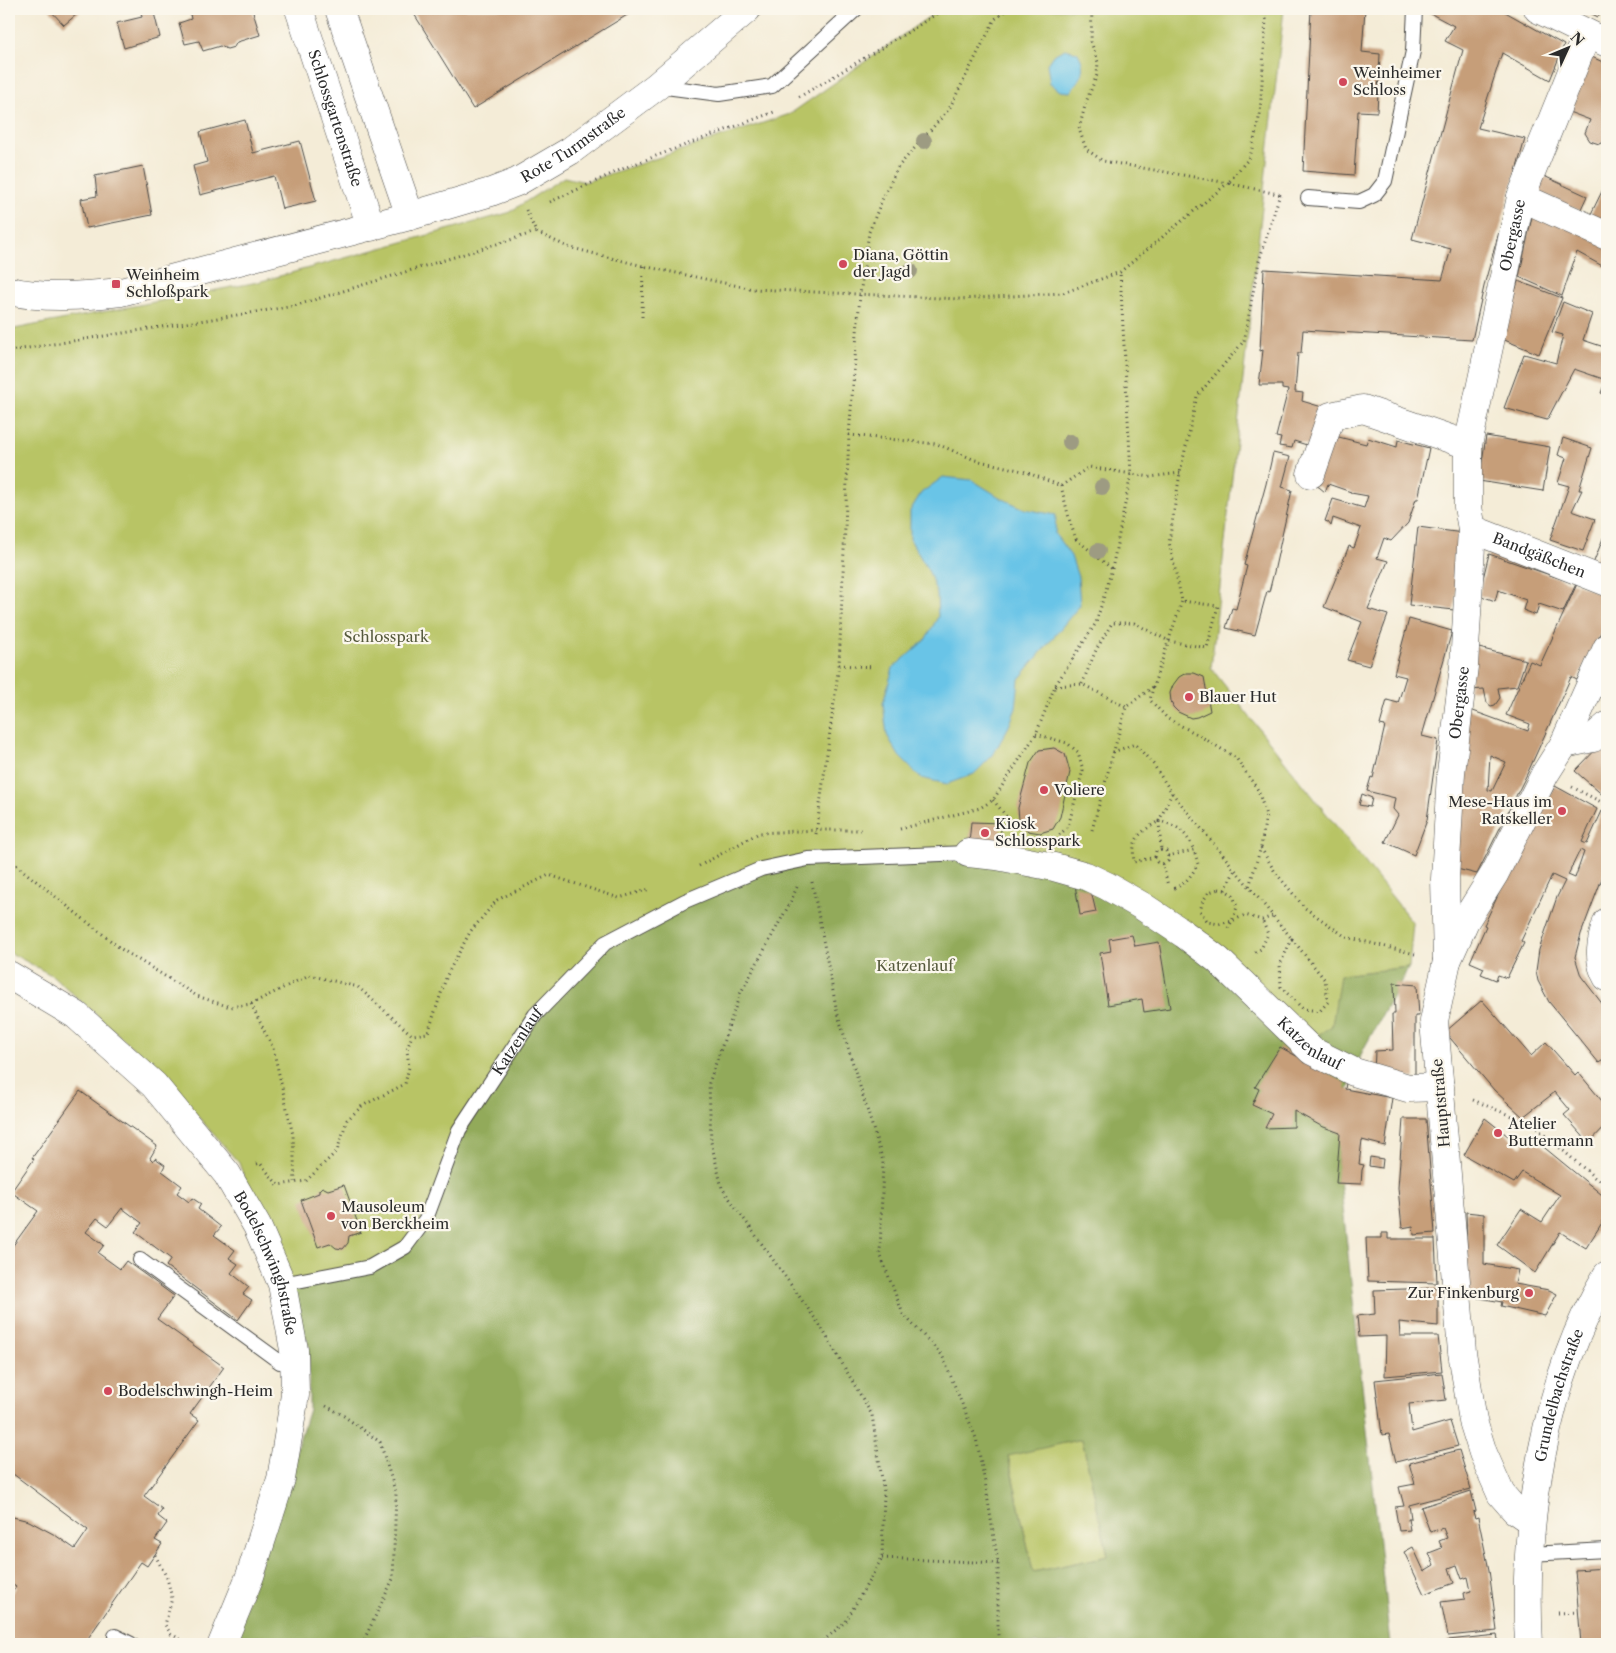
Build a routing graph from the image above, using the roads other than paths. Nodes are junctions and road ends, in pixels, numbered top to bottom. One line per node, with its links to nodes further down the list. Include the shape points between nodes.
1 (299, 9): 12 (street, Schlossgartenstraße)
2 (339, 9): 11 (street)
3 (747, 9): 8 (street, Rote Turmstraße)
4 (856, 9): 8 (lane, via 772,86 719,94)
5 (1415, 9): 10 (lane, via 1413,51 1385,181 1374,195 1359,202)
6 (1538, 9): 7 (street)
7 (1597, 38): 9 (street, Obergasse)
8 (657, 86): 11 (street, Rote Turmstraße, via 570,151 517,182)
9 (1521, 197): 13 (street); 15 (street, Obergasse)
10 (1308, 198)
11 (410, 216): 12 (street, Rote Turmstraße)
12 (371, 227): 14 (street, Rote Turmstraße, via 121,292 40,295)
13 (1607, 236)
14 (9, 291)
15 (1468, 445): 16 (street, via 1363,409 1331,416); 17 (street, Obergasse, via 1468,507)
16 (1311, 474)
17 (1472, 529): 18 (street, Bandgäßchen); 24 (street, Obergasse, via 1464,666 1451,773 1445,879)
18 (1607, 582)
19 (1607, 648): 21 (street, Hauptstraße)
20 (1607, 726): 21 (street, via 1593,738)
21 (1564, 744): 24 (street, Hauptstraße, via 1545,774 1496,873 1465,921)
22 (968, 853): 27 (street, Katzenlauf, via 1054,867 1107,886 1184,934 1218,960 1312,1051 1354,1072 1408,1088); 30 (lane, Katzenlauf, via 807,859 761,869 685,901 605,943 535,1015 464,1122 426,1219 404,1247 370,1267)
23 (1607, 922): 26 (street, via 1601,960)
24 (1447, 961): 27 (street, Hauptstraße, via 1434,1021)
25 (9, 974): 30 (street, Bodelschwinghstraße, via 76,1015 154,1084 227,1174 257,1226)
26 (1607, 976)
27 (1440, 1087): 32 (street, Hauptstraße, via 1462,1352 1474,1421 1483,1453 1501,1494)
28 (140, 1260): 31 (lane, via 280,1362)
29 (1607, 1275): 32 (street, Grundelbachstraße, via 1572,1348 1556,1397 1541,1457)
30 (282, 1284): 31 (street, Bodelschwinghstraße)
31 (294, 1361): 37 (street, Bodelschwinghstraße, via 295,1395 280,1479 250,1576)
32 (1531, 1522): 34 (street, Grundelbachstraße)
33 (1607, 1550): 34 (lane)
34 (1529, 1554): 38 (street, Grundelbachstraße)
35 (115, 1636): 36 (lane)
36 (131, 1644)
37 (222, 1644)
38 (1529, 1644)

